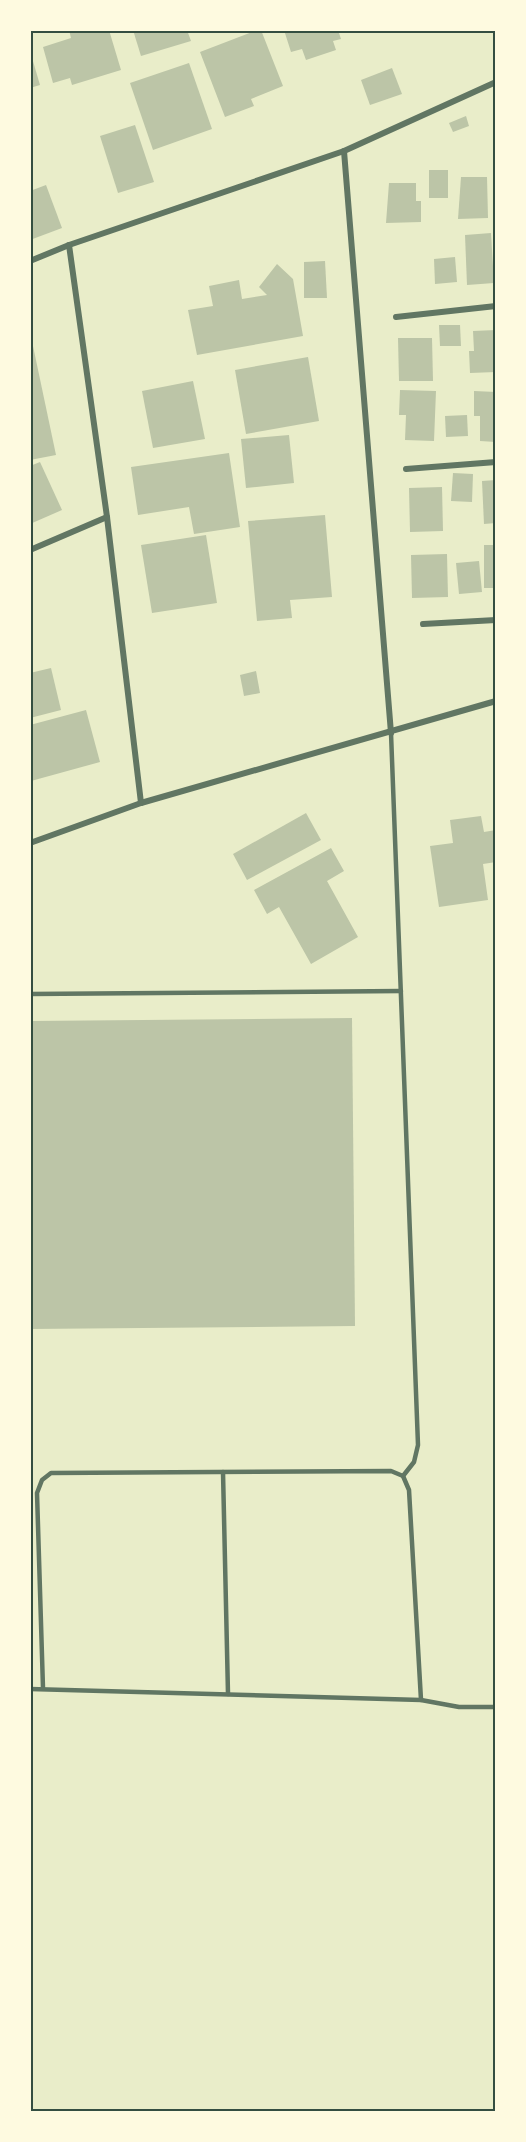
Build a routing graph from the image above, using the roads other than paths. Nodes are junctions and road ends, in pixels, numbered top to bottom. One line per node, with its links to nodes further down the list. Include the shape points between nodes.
1 (496, 82): 2 (street)
2 (344, 151): 3 (street); 14 (street)
3 (69, 245): 4 (street); 9 (street)
4 (30, 261)
5 (496, 306): 6 (street)
6 (396, 317)
7 (496, 462): 8 (street)
8 (406, 469)
9 (107, 517): 10 (street); 15 (street)
10 (30, 550)
11 (496, 620): 12 (street)
12 (423, 624)
13 (496, 701): 14 (street)
14 (390, 733): 15 (street); 17 (lane)
15 (141, 803): 16 (street)
16 (30, 843)
17 (401, 991): 18 (lane); 20 (lane, via 418,1444 414,1462)
18 (30, 994)
19 (223, 1472): 20 (lane, via 391,1471); 21 (lane, via 51,1473 42,1480 38,1493); 23 (lane)
20 (403, 1476): 24 (lane, via 409,1490)
21 (43, 1688): 22 (lane); 23 (lane)
22 (30, 1689)
23 (228, 1694): 24 (lane)
24 (421, 1700): 25 (lane, via 459,1707)
25 (496, 1707)

